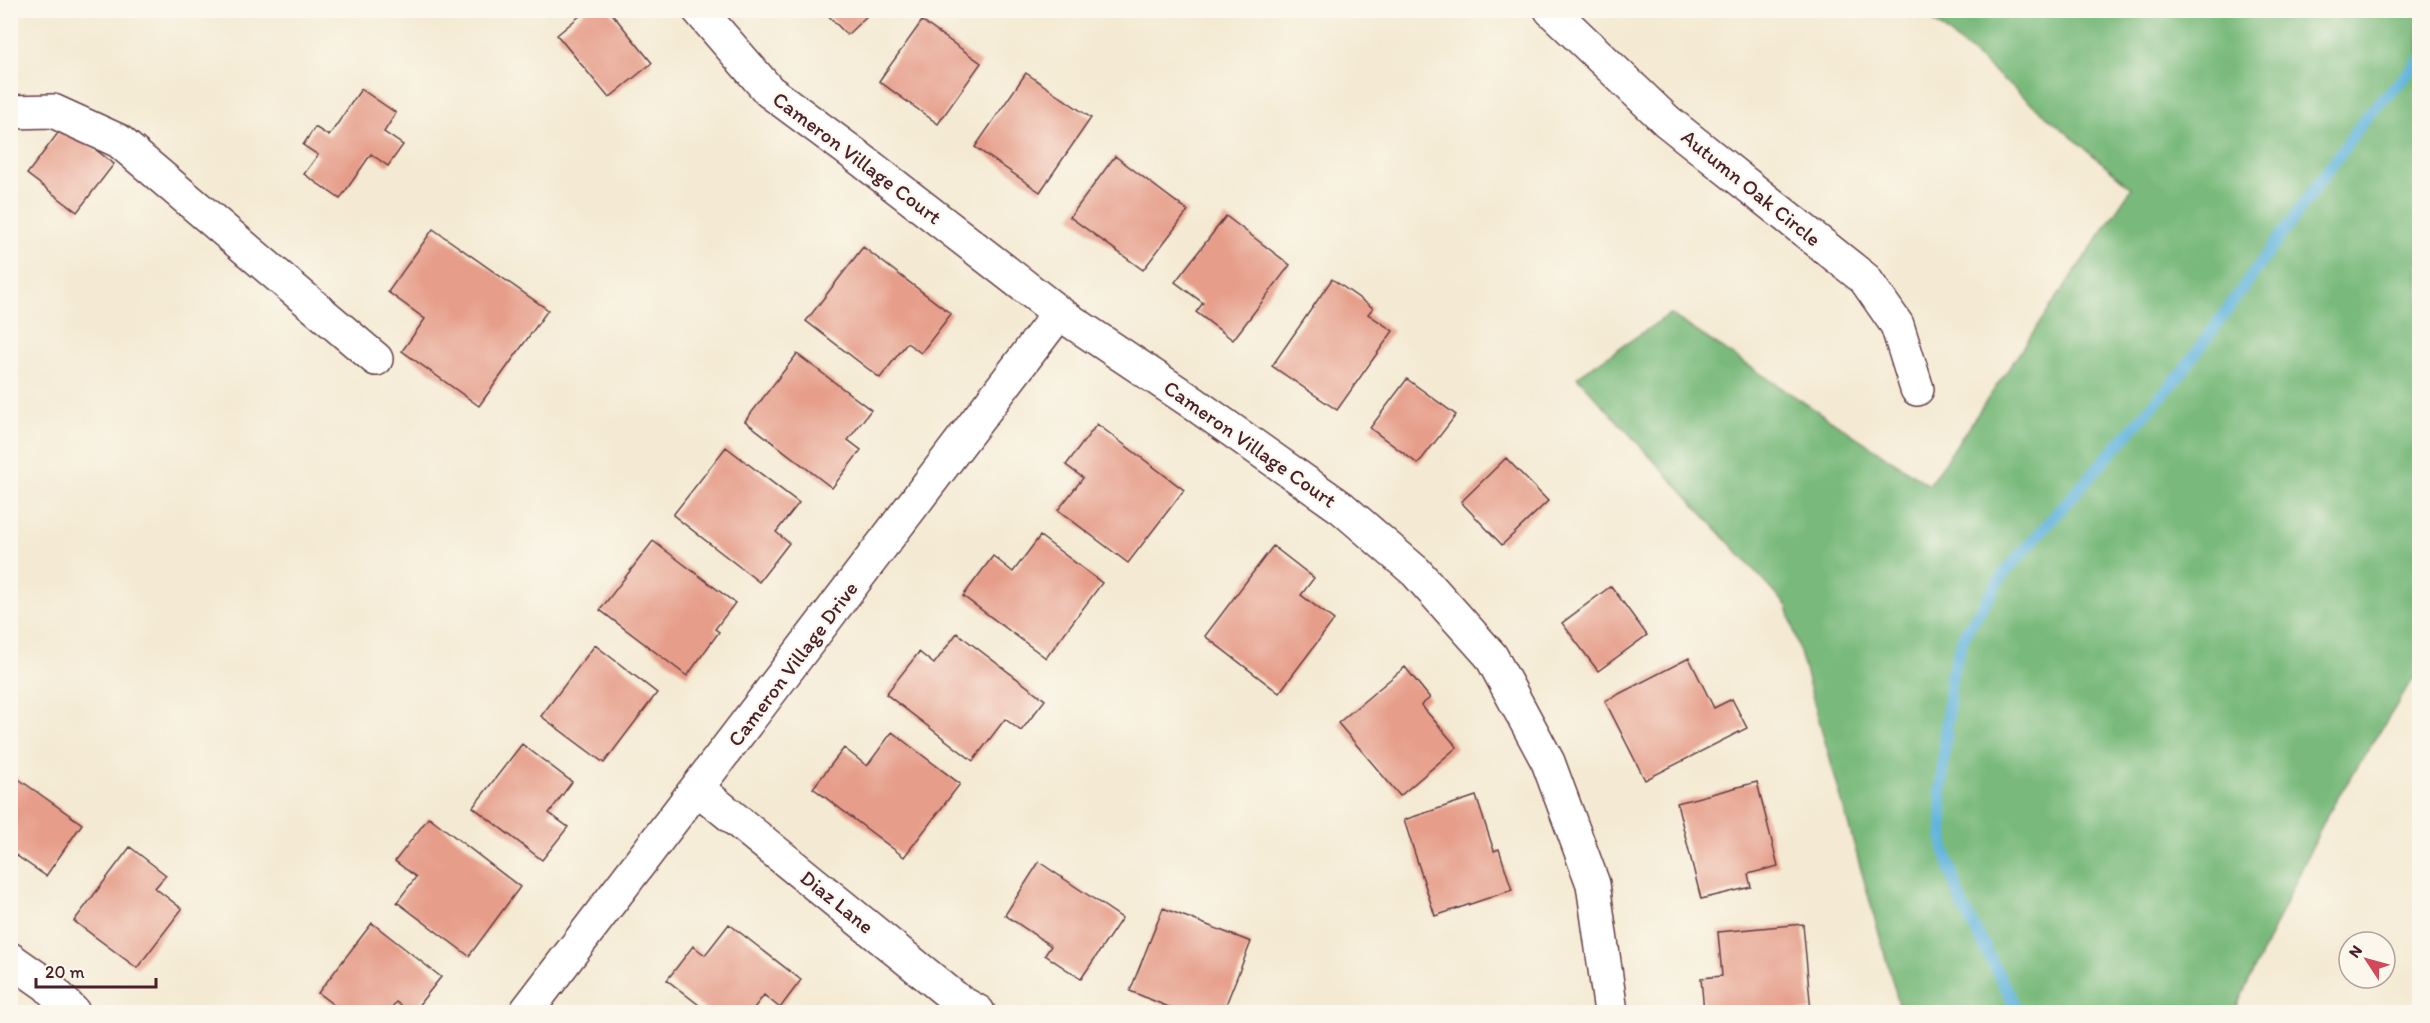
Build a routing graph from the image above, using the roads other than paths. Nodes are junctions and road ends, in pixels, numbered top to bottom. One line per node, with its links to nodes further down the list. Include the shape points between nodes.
1 (699, 10): 4 (street, Cameron Village Court, via 769,91)
2 (1551, 10): 6 (street, Autumn Oak Circle, via 1667,121 1865,279 1897,325)
3 (10, 112): 5 (street, via 53,111 119,141)
4 (1059, 313): 7 (street, Cameron Village Drive); 12 (street, Cameron Village Court, via 1342,508 1416,572 1491,656 1548,762 1593,884)
5 (376, 359)
6 (1917, 388)
7 (698, 789): 10 (street, Cameron Village Drive); 11 (street, Diaz Lane, via 960,1002)
8 (10, 959): 9 (street, via 47,985)
9 (73, 1012)
10 (526, 1012)
11 (978, 1012)
12 (1611, 1012)

